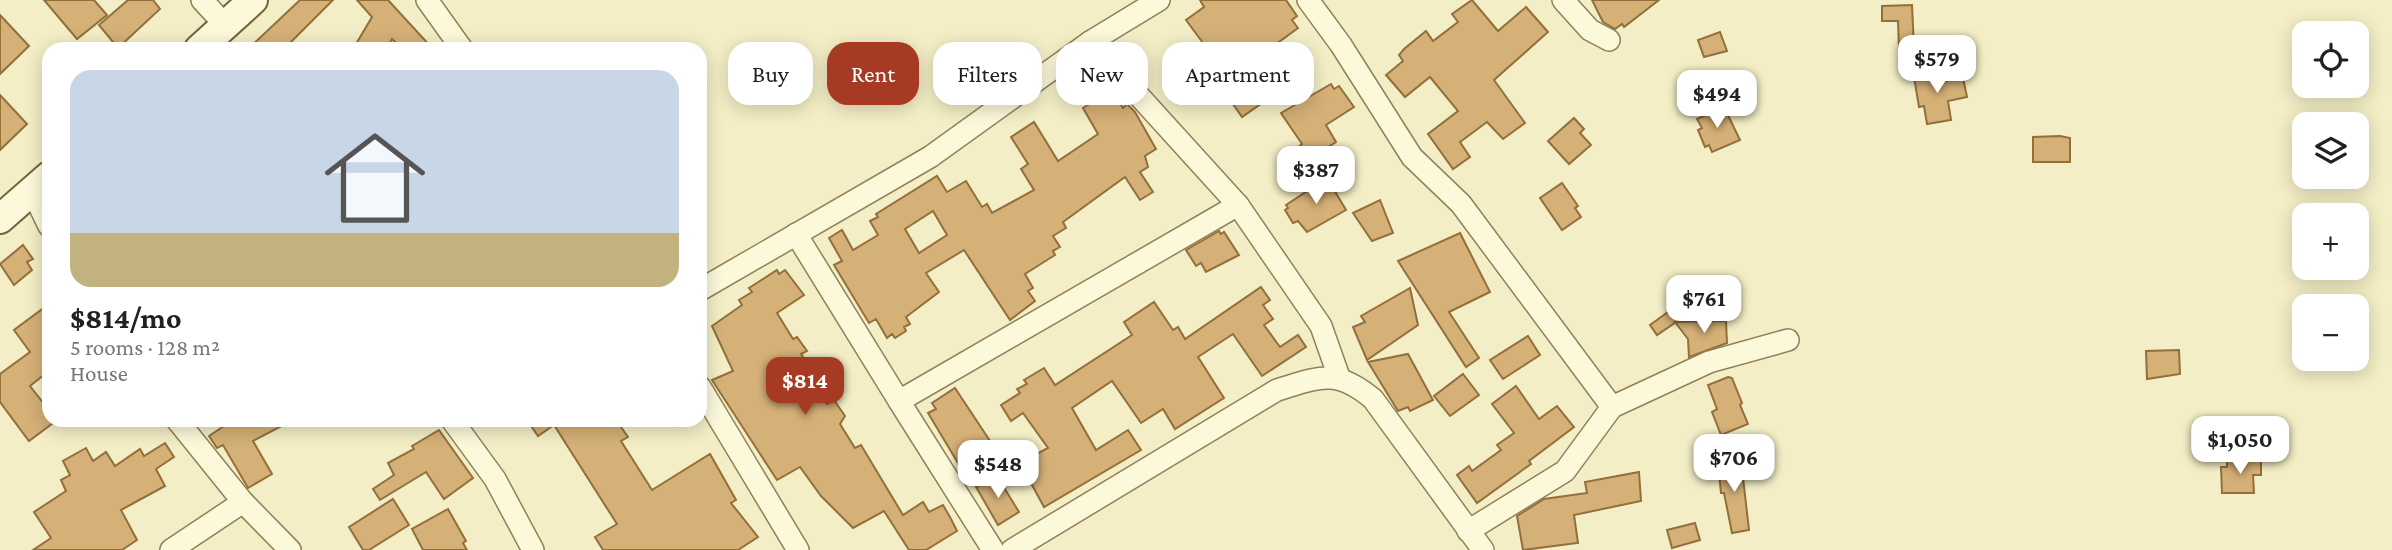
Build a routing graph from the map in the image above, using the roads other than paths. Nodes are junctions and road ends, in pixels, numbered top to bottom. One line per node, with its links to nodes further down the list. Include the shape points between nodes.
1 (202, 0): 7 (street)
2 (253, 0): 7 (main road)
3 (427, 0): 10 (street)
4 (1159, 0): 11 (street)
5 (1308, 0): 23 (street, via 1412,156 1461,205)
6 (1563, 0): 8 (street, via 1590,30)
7 (226, 26): 9 (main road)
8 (1609, 40)
9 (207, 42)
10 (457, 42)
11 (1090, 42)
12 (1056, 66): 17 (street, via 930,157)
13 (1147, 105): 15 (street)
14 (40, 184): 16 (main road)
15 (1238, 205): 20 (street, via 1321,326); 22 (street)
16 (0, 219)
17 (796, 234): 18 (street); 22 (street)
18 (707, 286)
19 (1788, 340): 23 (street, via 1709,362)
20 (1339, 377): 27 (street, via 1373,399); 33 (street, via 1277,390)
21 (707, 399): 31 (street)
22 (899, 401): 32 (street)
23 (1612, 407): 27 (street, via 1565,471)
24 (183, 427): 26 (street)
25 (457, 427): 30 (street, via 495,479)
26 (243, 502): 28 (street); 29 (street)
27 (1468, 531): 34 (street)
28 (171, 550)
29 (290, 550)
30 (533, 550)
31 (798, 550)
32 (993, 550)
33 (1012, 550)
34 (1483, 550)

